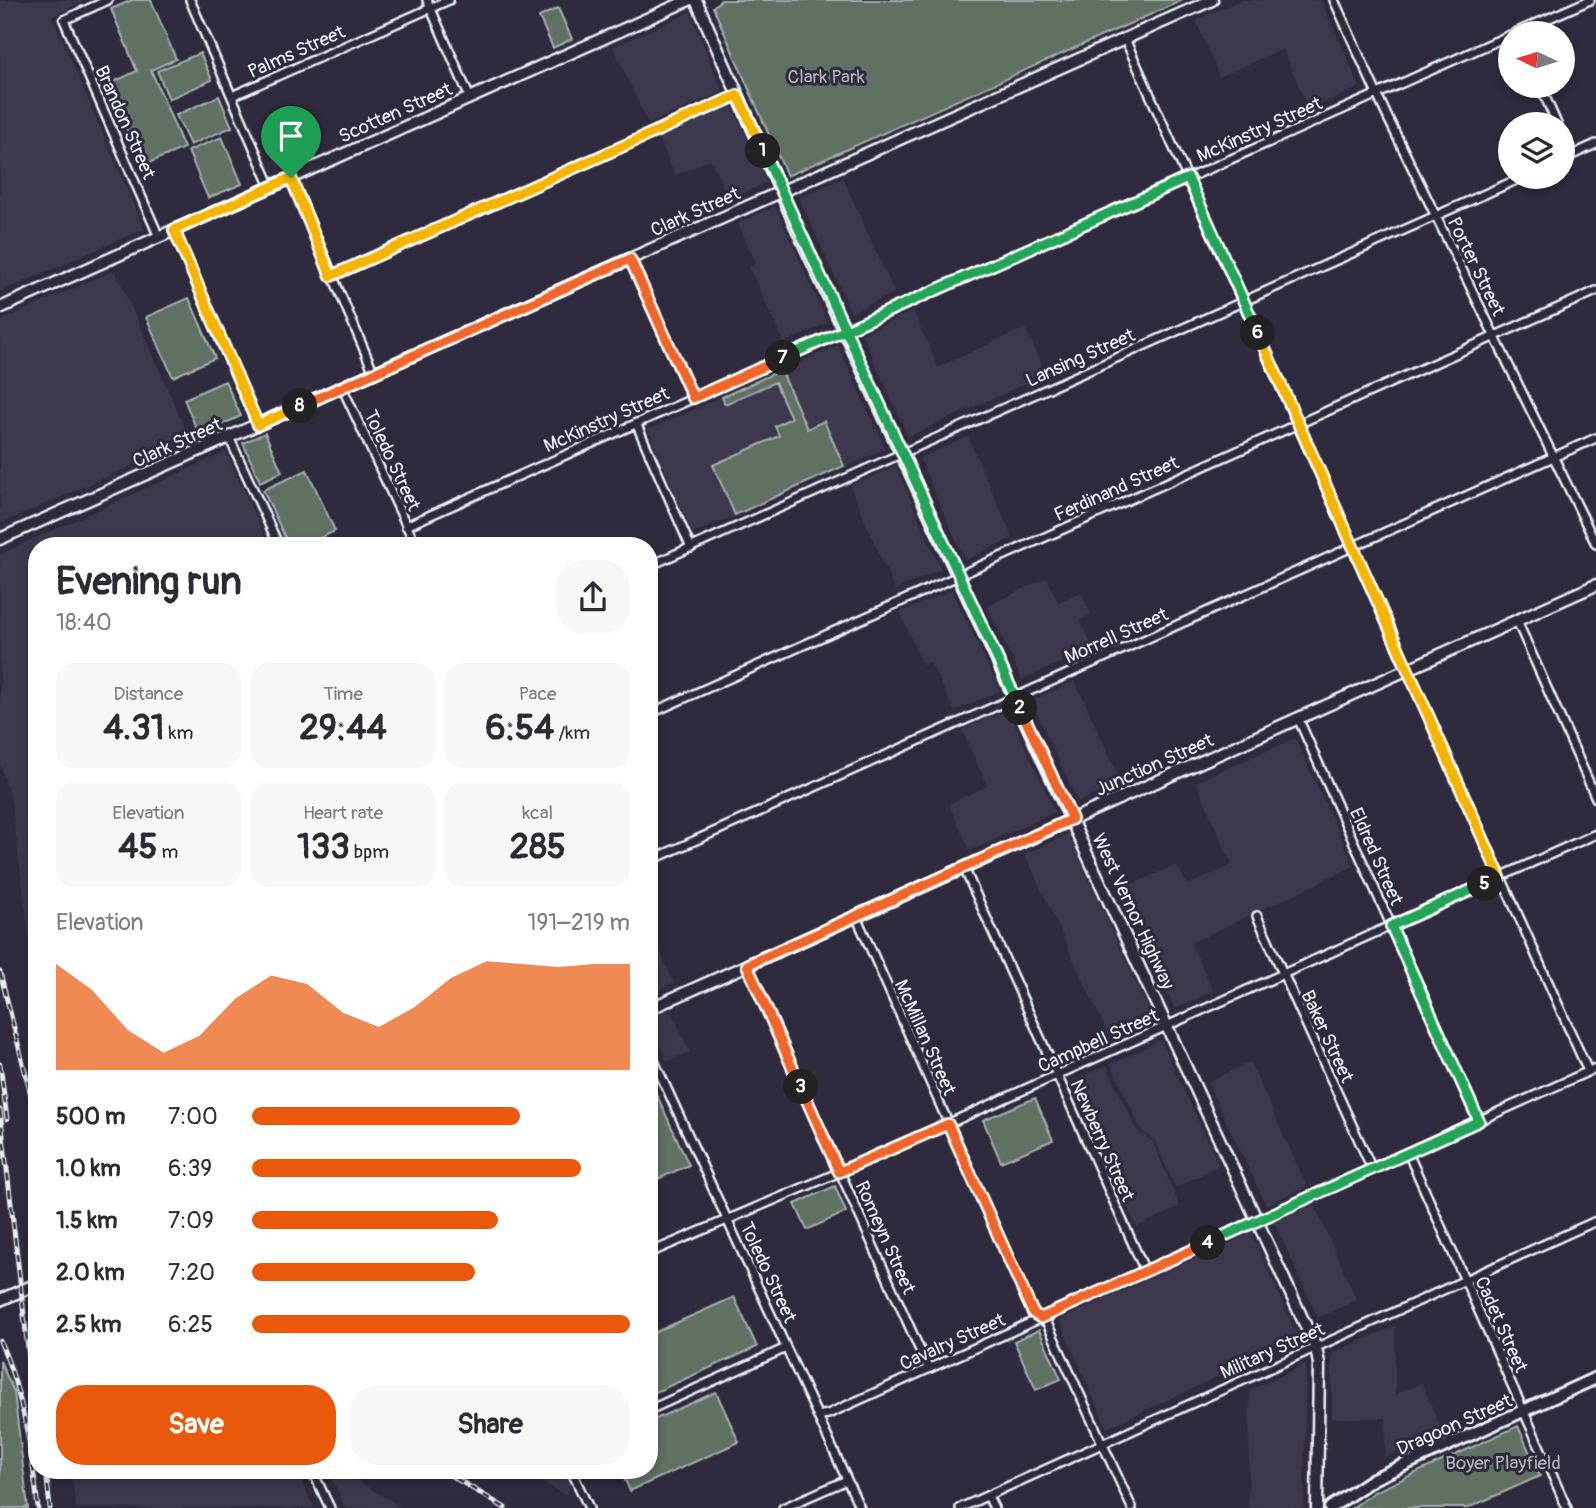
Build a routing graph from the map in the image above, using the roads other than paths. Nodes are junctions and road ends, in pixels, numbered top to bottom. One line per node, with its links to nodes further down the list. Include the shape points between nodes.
1 (108, 0): 27 (street, Brandon Street, via 64,20)
2 (190, 0): 16 (street)
3 (427, 0): 10 (street)
4 (449, 0): 10 (street, Palms Street)
5 (689, 0): 17 (street, Scotten Street)
6 (696, 0): 15 (street, West Vernor Highway)
7 (1212, 0): 12 (street, Clark Street)
8 (1334, 0): 14 (street, Porter Street)
9 (1590, 0): 11 (street)
10 (430, 8): 16 (street, Palms Street); 17 (street)
11 (1542, 21)
12 (1125, 39): 21 (street); 24 (street, Clark Street)
13 (1498, 40): 14 (street, McKinstry Street)
14 (1377, 94): 21 (street, McKinstry Street); 25 (street, Porter Street)
15 (738, 95): 24 (street, West Vernor Highway); 29 (street)
16 (232, 96): 22 (street)
17 (470, 98): 20 (street, Scotten Street)
18 (1596, 144): 19 (street)
19 (1575, 153)
20 (291, 178): 22 (street, Scotten Street); 29 (street)
21 (1188, 178): 31 (street); 33 (street, McKinstry Street)
22 (271, 187): 26 (street, Scotten Street)
23 (1498, 188): 25 (street, Lansing Street)
24 (781, 192): 28 (street, Clark Street); 33 (street, West Vernor Highway)
25 (1435, 216): 31 (street, Lansing Street); 34 (street, Porter Street)
26 (174, 230): 27 (street, Scotten Street); 40 (street)
27 (159, 237): 32 (street, Scotten Street)
28 (630, 259): 35 (street, Clark Street); 37 (street)
29 (331, 276): 35 (street)
30 (1596, 291): 34 (street, Ferdinand Street)
31 (1243, 301): 39 (street); 43 (street, Lansing Street)
32 (0, 308)
33 (845, 331): 37 (street, McKinstry Street); 43 (street, West Vernor Highway)
34 (1494, 336): 39 (street, Ferdinand Street); 44 (street, Porter Street)
35 (374, 373): 36 (street, Clark Street)
36 (342, 387): 40 (street, Clark Street); 45 (street, Toledo Street)
37 (693, 398): 38 (street, McKinstry Street)
38 (636, 424): 45 (street, McKinstry Street); 51 (street)
39 (1299, 424): 50 (street); 53 (street, Ferdinand Street)
40 (258, 425): 41 (street, Clark Street)
41 (229, 437): 46 (street); 48 (street, Clark Street)
42 (1596, 438): 44 (street, Morrell Street)
43 (902, 454): 51 (street, Lansing Street); 53 (street, West Vernor Highway)
44 (1553, 457): 49 (street, Porter Street); 50 (street, Morrell Street)
45 (406, 526): 47 (street, Toledo Street)
46 (275, 537)
47 (412, 537)
48 (0, 540)
49 (1596, 544)
50 (1354, 546): 56 (street); 57 (street, Morrell Street)
51 (691, 548): 52 (street, Lansing Street)
52 (658, 562)
53 (958, 575): 57 (street, West Vernor Highway); 58 (street, Ferdinand Street)
54 (1596, 585): 55 (street, Junction Street)
55 (1517, 621): 56 (street, Junction Street); 60 (street)
56 (1408, 670): 59 (street, Junction Street); 65 (street)
57 (1015, 697): 61 (street, West Vernor Highway); 63 (street, Morrell Street)
58 (658, 710)
59 (1298, 718): 61 (street, Junction Street); 68 (street, Eldred Street)
60 (1596, 798)
61 (1072, 819): 64 (street, Junction Street); 72 (street, West Vernor Highway)
62 (1596, 834): 65 (street, Campbell Street)
63 (658, 857)
64 (964, 868): 66 (street, Junction Street); 75 (street, Newberry Street)
65 (1500, 877): 68 (street, Campbell Street); 73 (street)
66 (856, 916): 69 (street, Junction Street); 77 (street, McMillan Street)
67 (1256, 916): 70 (street, Baker Street)
68 (1391, 926): 70 (street, Campbell Street); 76 (street, Eldred Street)
69 (747, 965): 71 (street, Junction Street); 80 (street, Romeyn Street)
70 (1283, 974): 72 (street, Campbell Street); 79 (street, Baker Street)
71 (658, 1005)
72 (1168, 1026): 75 (street, Campbell Street); 82 (street, West Vernor Highway)
73 (1592, 1069): 76 (street, Cavalry Street)
74 (658, 1070): 81 (street, Toledo Street)
75 (1057, 1075): 77 (street, Campbell Street); 85 (street, Newberry Street)
76 (1479, 1121): 78 (street, Cavalry Street)
77 (948, 1124): 80 (street, Campbell Street); 89 (street, McMillan Street, via 1033,1313)
78 (1408, 1153): 79 (street, Cavalry Street); 86 (street, Cadet Street)
79 (1371, 1169): 82 (street, Cavalry Street)
80 (839, 1172): 81 (street, Campbell Street); 92 (street, Romeyn Street)
81 (727, 1219): 84 (street, Campbell Street); 90 (street, Toledo Street)
82 (1258, 1220): 85 (street, Cavalry Street); 91 (street, West Vernor Highway)
83 (1596, 1221): 86 (street, Military Street)
84 (658, 1249)
85 (1145, 1271): 89 (street, Cavalry Street)
86 (1465, 1280): 91 (street, Military Street); 95 (street, Cadet Street)
87 (28, 1287): 88 (street)
88 (0, 1300)
89 (1041, 1318): 92 (street, Cavalry Street); 97 (street, McMillan Street)
90 (786, 1348): 94 (street); 96 (street, Toledo Street)
91 (1316, 1348): 97 (street, Military Street); 109 (street, West Vernor Highway)
92 (928, 1368): 96 (street, Cavalry Street)
93 (1596, 1378): 95 (main road, Dragoon Street)
94 (658, 1406)
95 (1524, 1411): 110 (main road, Dragoon Street, via 1373,1479); 111 (street, Cadet Street)
96 (817, 1416): 100 (street, Toledo Street)
97 (1102, 1444): 101 (street, Military Street); 108 (street, McMillan Street)
98 (316, 1479): 102 (street)
99 (575, 1479): 103 (street)
100 (847, 1480): 104 (street); 105 (street, Toledo Street)
101 (988, 1496): 106 (street, Military Street); 107 (street)
102 (330, 1508)
103 (589, 1508)
104 (783, 1508)
105 (860, 1508)
106 (961, 1508)
107 (994, 1508)
108 (1132, 1508)
109 (1317, 1508)
110 (1330, 1508)
111 (1567, 1508)

